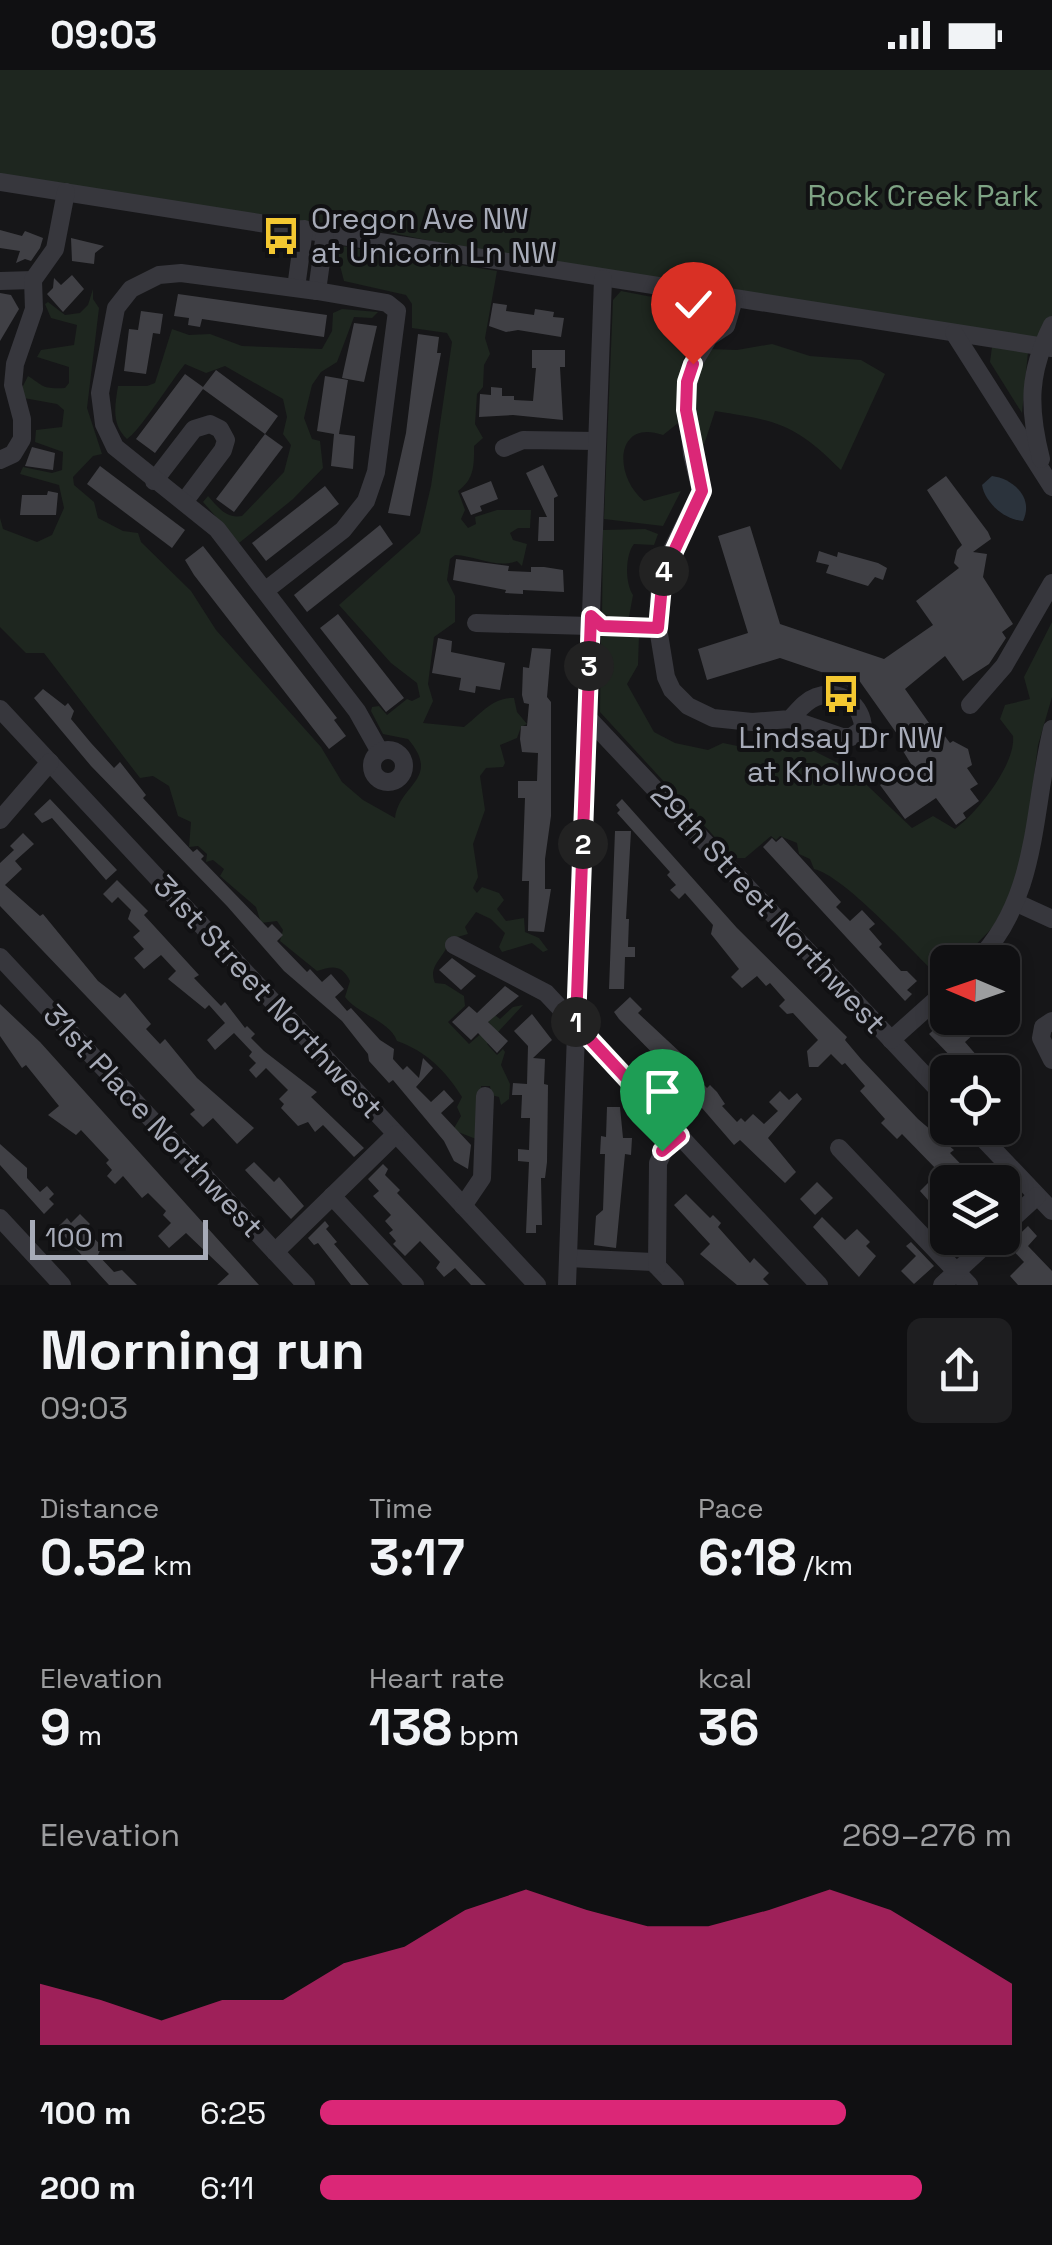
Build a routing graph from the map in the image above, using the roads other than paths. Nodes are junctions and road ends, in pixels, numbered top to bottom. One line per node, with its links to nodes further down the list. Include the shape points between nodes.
1 (0, 182): 2 (street)
2 (66, 192): 3 (street); 6 (street, via 55,249)
3 (304, 229): 4 (street); 8 (street)
4 (325, 233): 5 (street); 9 (street)
5 (603, 279): 10 (street); 16 (street)
6 (33, 280): 7 (street); 18 (street, via 34,309 14,372 23,434 16,451)
7 (0, 281)
8 (296, 288): 9 (street); 19 (street, via 166,273 136,285 119,303 110,324 101,414 118,450)
9 (317, 291): 23 (street, via 387,303 397,311 376,472 350,523)
10 (705, 294): 11 (street); 14 (street)
11 (734, 299): 13 (street); 14 (street, via 726,326)
12 (1052, 324): 15 (street)
13 (954, 333): 15 (street); 20 (street)
14 (709, 336): 26 (street, via 689,373 686,395 702,491 663,575)
15 (1047, 347): 20 (street, via 1034,365 1032,412)
16 (597, 441): 17 (street, via 523,440); 24 (street)
17 (504, 448)
18 (0, 460)
19 (154, 480): 21 (street); 21 (street, via 194,429 220,429 223,450)
20 (1048, 480)
21 (184, 502): 23 (street, via 216,529)
22 (1052, 583): 27 (street, via 1004,666)
23 (266, 590): 32 (street, via 357,710)
24 (591, 621): 25 (street); 26 (street); 29 (street)
25 (476, 623)
26 (658, 628): 30 (street, via 666,677 688,706 727,720)
27 (970, 705)
28 (0, 709): 33 (street, 31st Street Northwest)
29 (588, 718): 42 (street); 43 (street, 29th Street Northwest)
30 (790, 719)
31 (1052, 729): 35 (street)
32 (380, 752)
33 (50, 762): 34 (street); 47 (street, 31st Street Northwest)
34 (0, 820)
35 (1017, 903): 36 (street); 38 (street)
36 (1052, 919)
37 (454, 945): 42 (street, via 546,993)
38 (990, 945)
39 (0, 957): 57 (street, 31st Place Northwest)
40 (930, 1005): 43 (street)
41 (1052, 1021): 44 (street, via 1041,1038)
42 (576, 1024): 48 (street); 59 (street)
43 (891, 1040): 45 (street, 29th Street Northwest)
44 (1052, 1060)
45 (930, 1081)
46 (484, 1096): 53 (street, via 482,1178)
47 (396, 1134): 51 (street); 53 (street, 31st Street Northwest)
48 (680, 1136): 60 (street, via 658,1163); 68 (street)
49 (989, 1145): 52 (street)
50 (839, 1148): 61 (street)
51 (332, 1196): 57 (street); 64 (street)
52 (1037, 1196): 54 (street); 55 (street)
53 (463, 1206): 65 (street, 31st Street Northwest)
54 (1020, 1212)
55 (1052, 1212)
56 (0, 1218): 62 (street)
57 (275, 1252): 63 (street, 31st Place Northwest)
58 (980, 1255): 61 (street)
59 (568, 1258): 60 (street); 66 (street)
60 (656, 1266): 67 (street)
61 (963, 1278): 69 (street)
62 (62, 1285)
63 (306, 1285)
64 (415, 1285)
65 (537, 1285)
66 (567, 1285)
67 (675, 1285)
68 (819, 1285)
69 (942, 1285)

